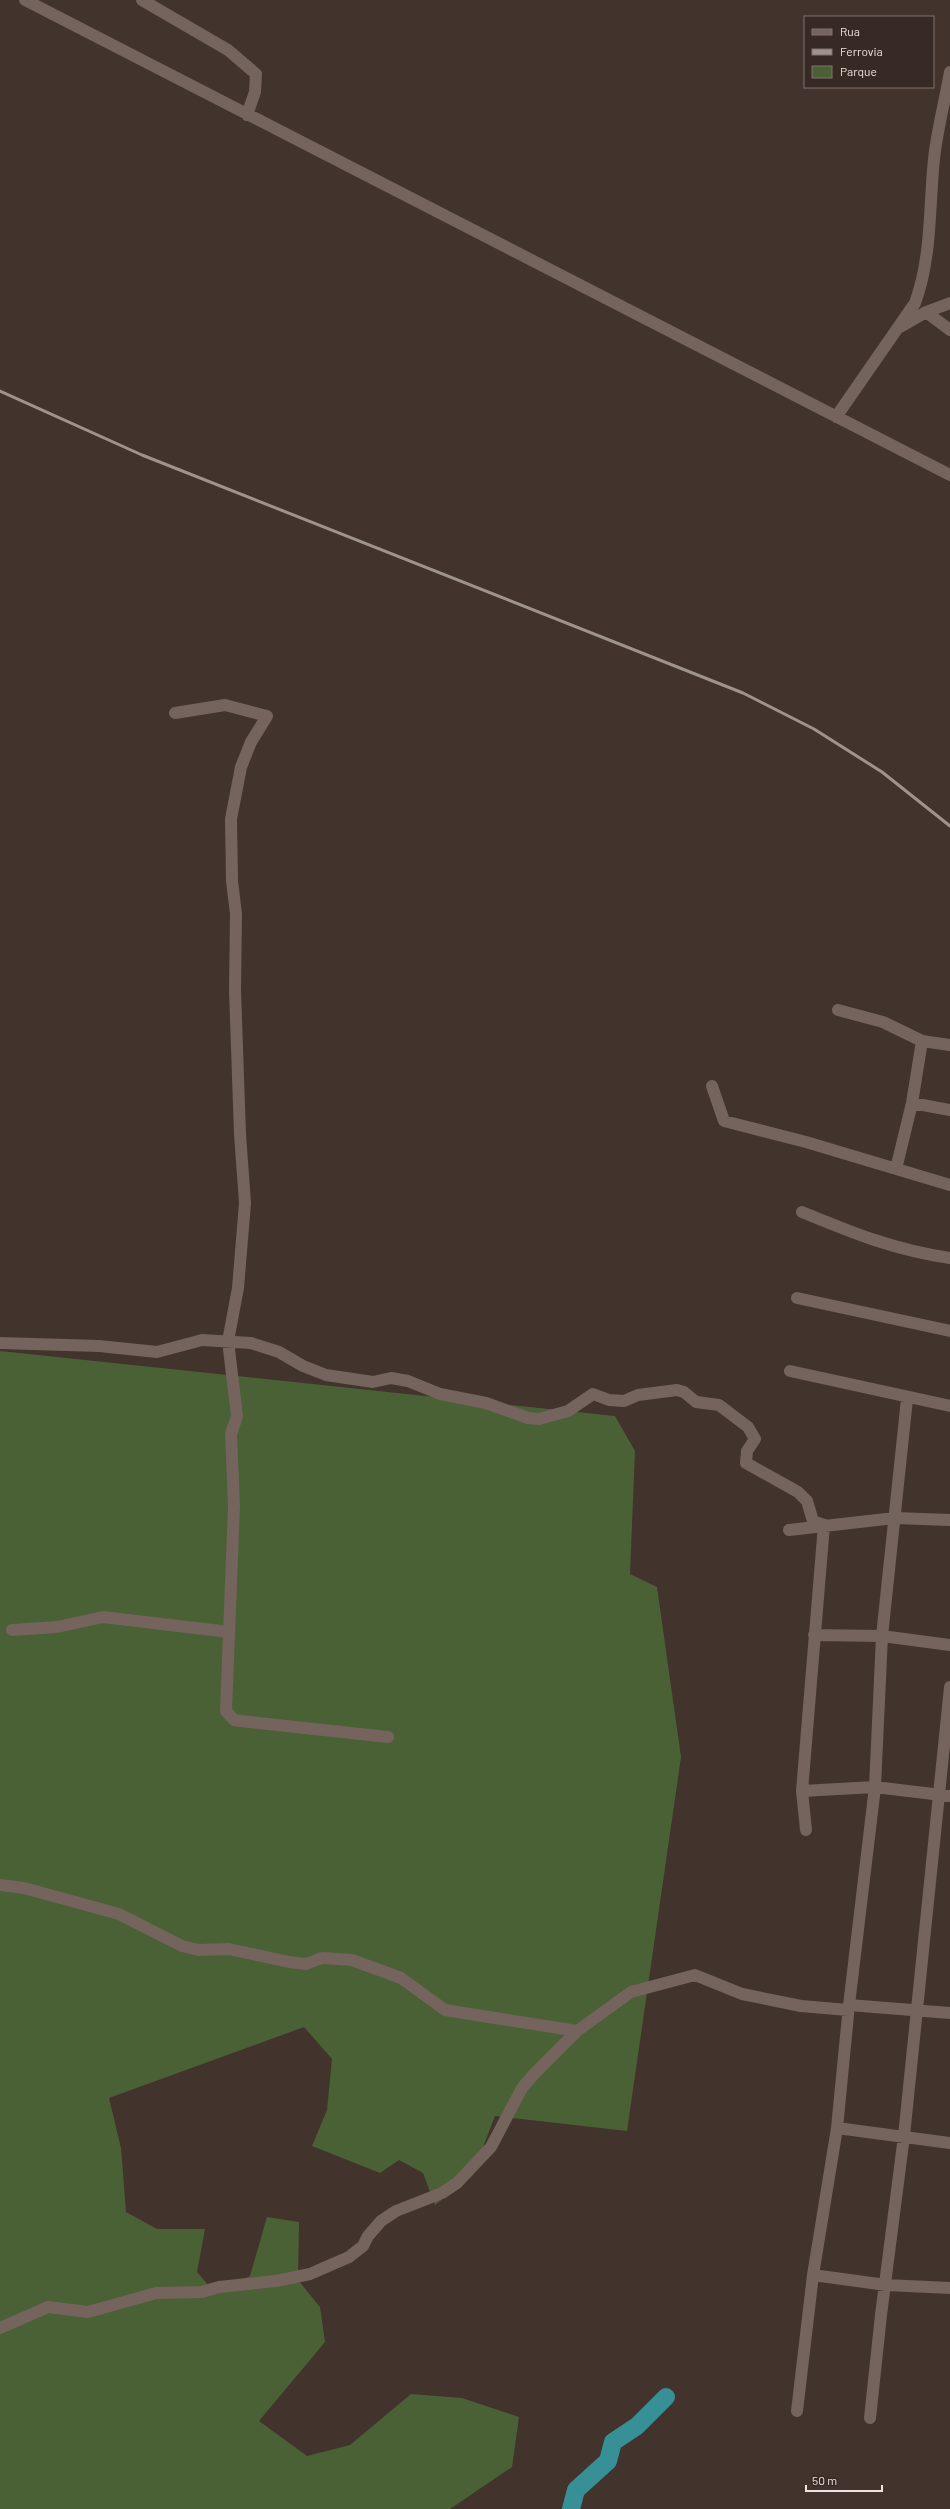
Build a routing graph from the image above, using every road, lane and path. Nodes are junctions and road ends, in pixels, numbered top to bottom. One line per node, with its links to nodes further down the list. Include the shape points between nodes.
1 (25, 0): 4 (street)
2 (142, 0): 4 (street, via 228,50 256,74 255,92)
3 (950, 72): 7 (street, via 934,158 926,264 914,303)
4 (247, 115): 9 (street)
5 (950, 303): 6 (street)
6 (926, 312): 7 (street); 8 (street)
7 (898, 329): 9 (street)
8 (950, 330)
9 (836, 418): 10 (street)
10 (950, 475)
11 (175, 713): 24 (street, via 225,704 267,716 251,742 241,767 230,819 236,914 235,990 245,1204 238,1288)
12 (838, 1010): 13 (street, via 883,1022)
13 (922, 1041): 14 (street); 16 (street)
14 (950, 1045)
15 (712, 1086): 18 (street, via 724,1121)
16 (912, 1103): 17 (street); 18 (street)
17 (950, 1110)
18 (896, 1169): 19 (street)
19 (950, 1184)
20 (802, 1212): 21 (street, via 867,1239 914,1253)
21 (950, 1258)
22 (797, 1298): 23 (street)
23 (950, 1331)
24 (228, 1341): 25 (street, via 202,1340 157,1352 99,1346); 31 (street, via 251,1343 279,1352 303,1366 326,1375 373,1382 392,1378 408,1381 440,1394 486,1402 528,1418 539,1419 568,1411 594,1394 609,1400 624,1401 638,1395 676,1390 684,1392 696,1402 719,1404 748,1427 755,1439 747,1450 746,1463 798,1492 807,1500 812,1521); 34 (street, via 236,1416 231,1434 234,1506)
25 (0, 1343)
26 (790, 1371): 27 (street)
27 (907, 1398): 28 (street); 29 (street)
28 (950, 1406)
29 (895, 1518): 30 (street); 31 (street); 36 (street)
30 (950, 1520)
31 (824, 1525): 32 (street); 35 (street)
32 (789, 1530)
33 (12, 1630): 34 (street, via 57,1627 103,1617)
34 (229, 1632): 39 (street, via 226,1711 234,1720)
35 (814, 1635): 36 (street); 41 (street)
36 (882, 1636): 37 (street); 40 (street)
37 (950, 1645)
38 (950, 1687): 42 (street)
39 (388, 1737)
40 (875, 1787): 41 (street); 42 (street); 45 (street)
41 (802, 1791): 43 (street)
42 (945, 1795): 46 (street)
43 (806, 1830)
44 (0, 1885): 48 (street, via 24,1888 119,1914 182,1946 199,1950 229,1949 306,1964 322,1958 352,1960 401,1978 445,2010)
45 (849, 2007): 46 (street); 48 (street, via 801,2006 742,1994 695,1976 631,1992); 49 (street)
46 (916, 2008): 47 (street); 50 (street)
47 (950, 2013)
48 (577, 2031): 55 (street, via 522,2088 491,2147 457,2183 442,2193 396,2211 381,2221 363,2246 349,2257 310,2274 276,2281 219,2287 202,2292 156,2294 88,2312 48,2307)
49 (837, 2128): 50 (street); 52 (street)
50 (904, 2136): 51 (street); 53 (street)
51 (950, 2143)
52 (813, 2275): 53 (street); 56 (street)
53 (886, 2285): 54 (street); 57 (street)
54 (950, 2288)
55 (0, 2328)
56 (797, 2411)
57 (870, 2418)

